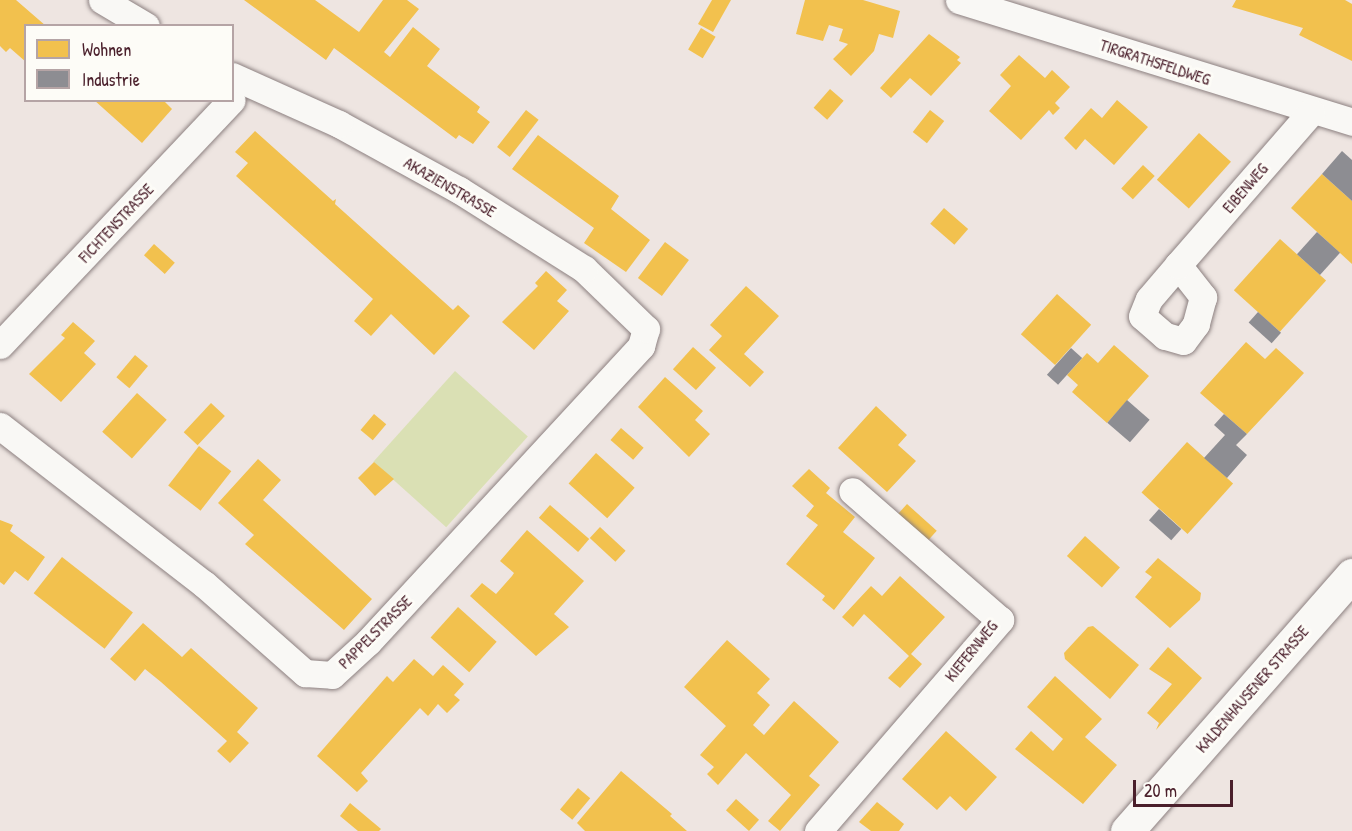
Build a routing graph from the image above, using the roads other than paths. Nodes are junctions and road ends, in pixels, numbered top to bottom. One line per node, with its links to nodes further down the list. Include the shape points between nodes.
1 (102, 0): 3 (street)
2 (959, 0): 6 (street, TIRGRATHSFELDWEG)
3 (143, 24)
4 (236, 90): 9 (street, AKAZIENSTRASSE, via 339,124 459,190 584,269)
5 (225, 102): 10 (street, FICHTENSTRASSE)
6 (1311, 112): 7 (street, TIRGRATHSFELDWEG); 8 (street, EIBENWEG)
7 (1352, 122)
8 (1178, 265)
9 (646, 329): 11 (street, PAPPELSTRASSE, via 641,346 368,642 332,675 305,673 204,584)
10 (0, 345)
11 (0, 426)
12 (852, 491): 14 (street, KIEFERNWEG, via 1000,620)
13 (1352, 575): 15 (main road, KALDENHAUSENER STRASSE)
14 (818, 831)
15 (1127, 831)

